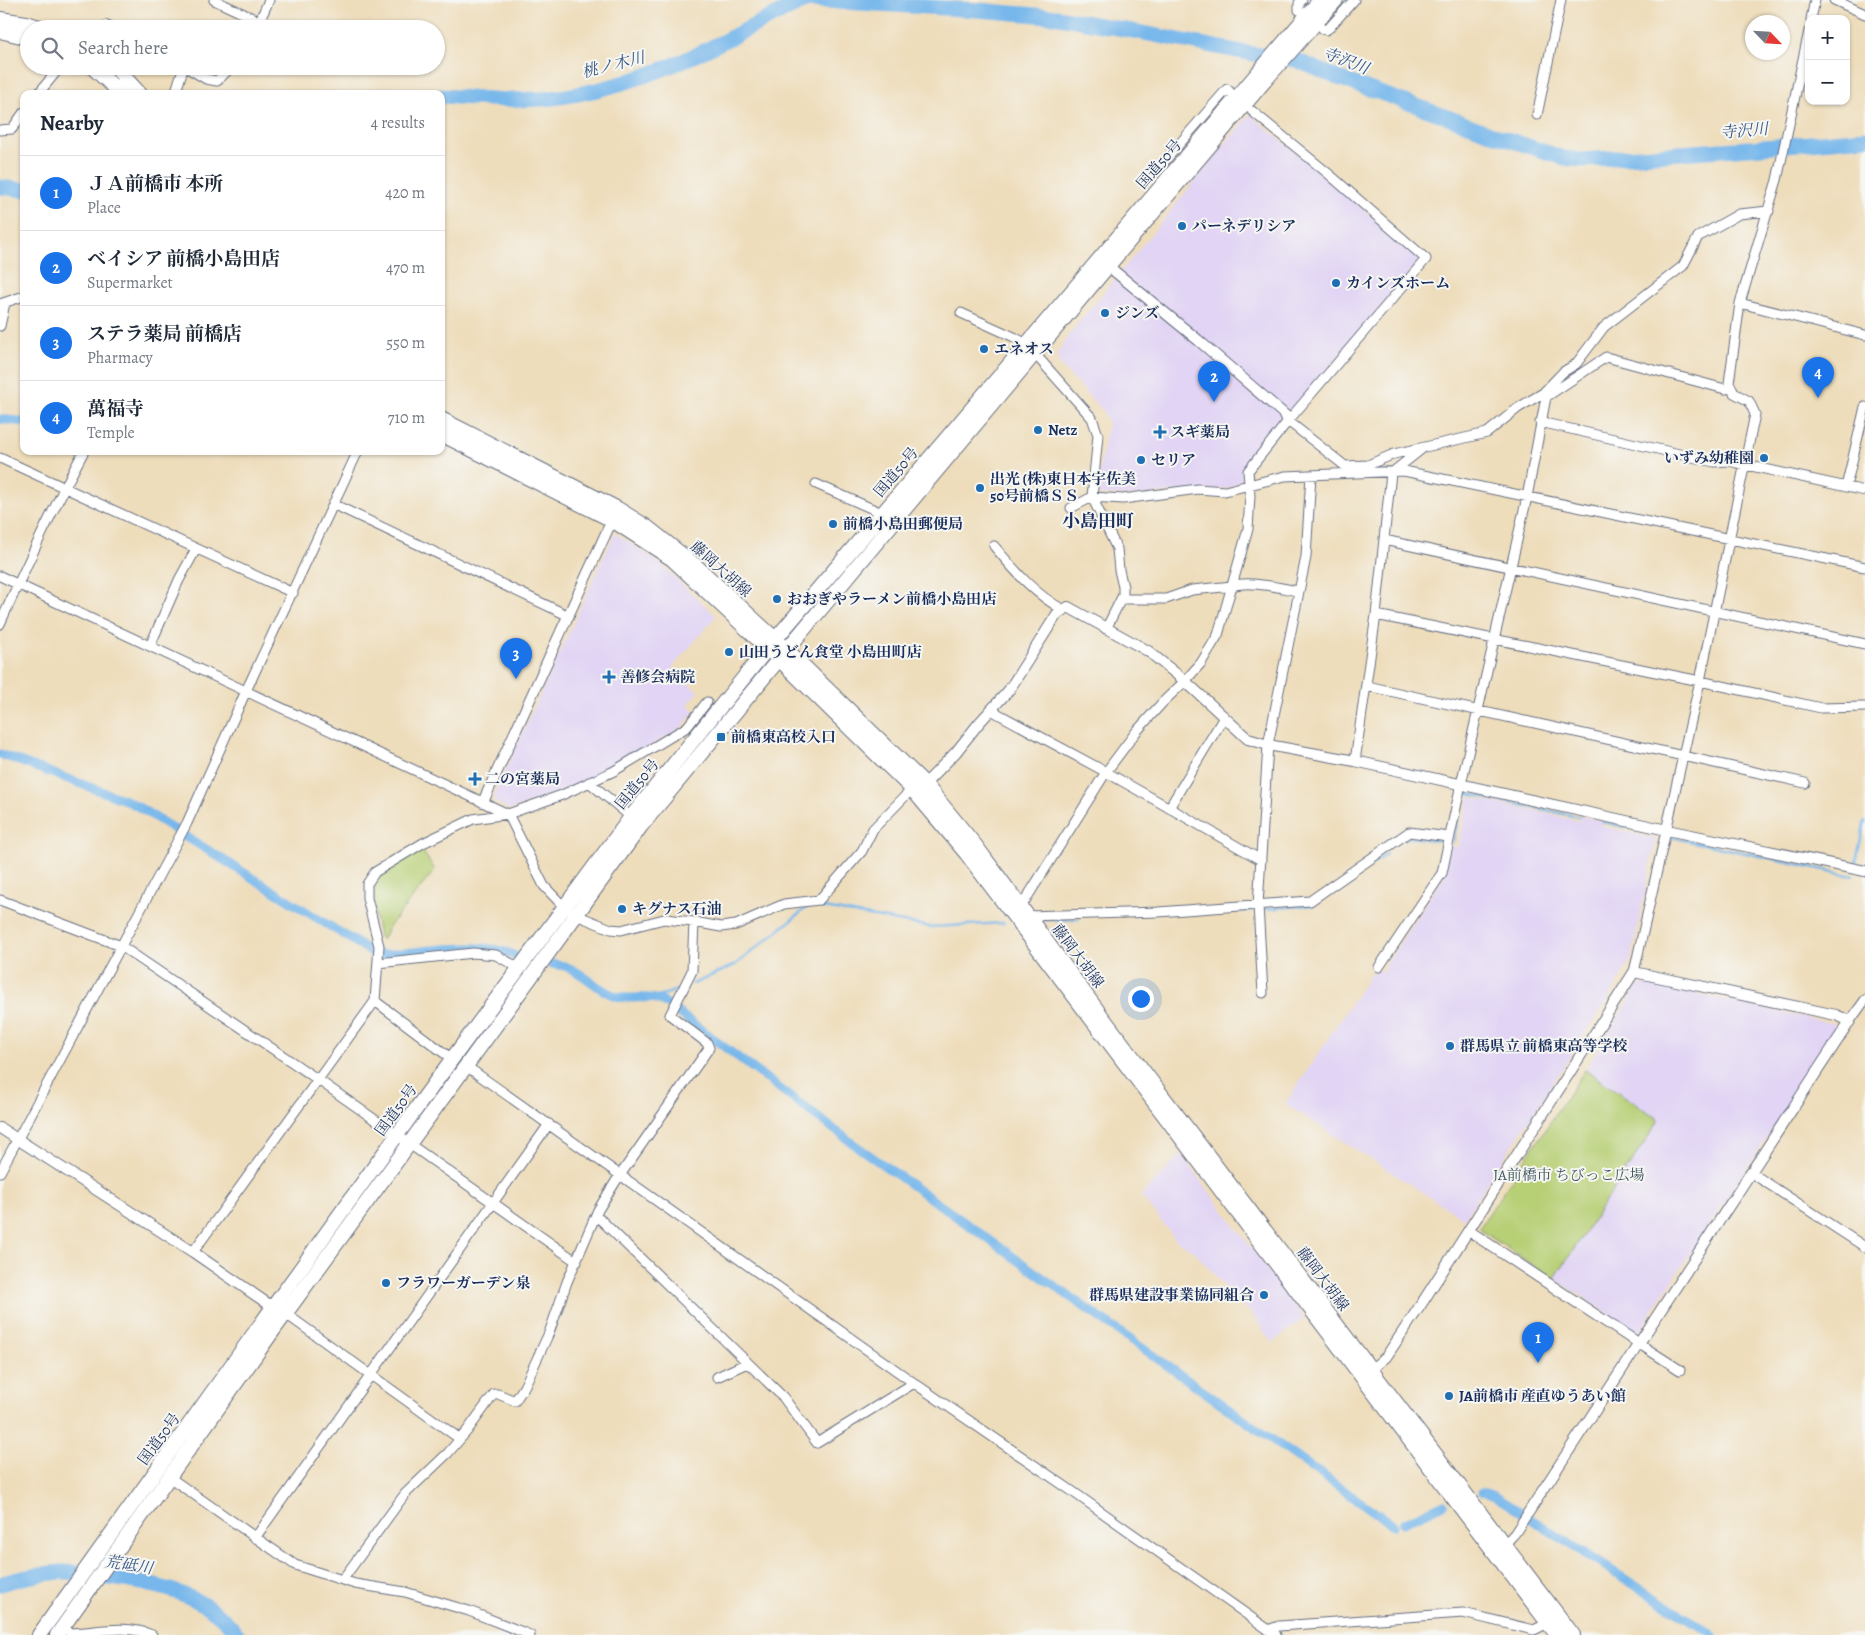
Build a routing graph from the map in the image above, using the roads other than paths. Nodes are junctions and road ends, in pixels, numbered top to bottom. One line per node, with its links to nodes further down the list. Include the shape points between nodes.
1 (214, 0): 14 (street)
2 (269, 0): 15 (street)
3 (1302, 0): 10 (street)
4 (1320, 0): 20 (main road, 国道50号)
5 (1336, 0): 20 (main road, 国道50号)
6 (1354, 0): 17 (street, via 1329,28)
7 (1561, 0): 35 (street)
8 (1815, 0): 12 (street)
9 (1834, 0): 11 (street)
10 (1299, 10)
11 (1865, 14)
12 (1812, 15)
13 (0, 19): 16 (main road)
14 (248, 20)
15 (259, 20)
16 (20, 22)
17 (1323, 29)
18 (0, 31): 19 (main road)
19 (20, 36)
20 (1288, 46): 28 (main road, 国道50号)
21 (1805, 49): 39 (street)
22 (54, 75): 29 (street)
23 (101, 75): 30 (main road)
24 (122, 75): 31 (main road)
25 (181, 75): 32 (street)
26 (199, 75): 27 (street, via 217,80)
27 (222, 75)
28 (1261, 77): 40 (main road, 国道50号); 47 (main road, 国道50号, via 1174,173)
29 (41, 90)
30 (118, 90)
31 (136, 90)
32 (176, 90)
33 (1230, 92): 38 (street, via 1227,89)
34 (1252, 112): 51 (street, via 1426,259)
35 (1538, 115)
36 (20, 118): 37 (street, via 12,129)
37 (0, 130)
38 (1162, 164)
39 (1769, 211): 43 (street); 49 (street, via 1739,214 1698,237 1683,266 1604,327 1576,364 1563,372)
40 (1108, 266): 47 (main road, 国道50号); 51 (street, via 1198,340)
41 (20, 297): 42 (street)
42 (3, 303): 45 (street)
43 (1740, 303): 46 (street); 48 (street)
44 (961, 313): 47 (street, via 1014,337)
45 (0, 326)
46 (1865, 335)
47 (1031, 349): 67 (street, via 1092,418 1098,435); 71 (main road, 国道50号); 95 (main road, 国道50号)
48 (1731, 388): 49 (street, via 1606,357); 59 (street, via 1749,401 1754,414)
49 (1544, 395): 53 (street); 55 (street, via 1518,408 1487,433)
50 (1865, 407): 64 (street)
51 (1288, 421): 55 (street, via 1345,466 1368,465 1394,454); 63 (street, via 1248,470)
52 (445, 422): 92 (main road, 藤岡大胡線, via 618,509 647,527 695,565)
53 (1540, 422): 59 (street, via 1714,462 1728,460); 68 (street)
54 (445, 436): 72 (main road, 藤岡大胡線)
55 (1425, 447): 60 (street)
56 (82, 455): 65 (street)
57 (356, 455): 69 (street)
58 (0, 458): 65 (street)
59 (1745, 465): 64 (street); 73 (street)
60 (1391, 473): 61 (street); 68 (street, via 1404,471); 74 (street)
61 (1311, 475): 63 (street, via 1285,476); 82 (street, via 1306,557)
62 (816, 484): 71 (street)
63 (1249, 485): 67 (street, via 1123,499); 81 (street, via 1248,529)
64 (1846, 487): 66 (street)
65 (64, 488): 76 (street); 80 (street)
66 (1865, 491)
67 (1092, 497): 70 (street); 84 (street, via 1118,549 1118,570 1123,587)
68 (1527, 497): 73 (street); 78 (street)
69 (333, 504): 83 (street); 88 (street)
70 (1071, 508)
71 (882, 513): 92 (main road, 国道50号)
72 (612, 520): 88 (street); 92 (main road, 藤岡大胡線, via 672,559)
73 (1729, 539): 77 (street); 86 (street)
74 (1384, 540): 78 (street); 87 (street)
75 (994, 546): 85 (street, via 1021,578)
76 (196, 549): 83 (street); 94 (street)
77 (1865, 567)
78 (1511, 568): 86 (street); 91 (street)
79 (0, 576): 80 (street)
80 (18, 585): 89 (street); 94 (street)
81 (1233, 586): 82 (street, via 1258,585); 84 (street, via 1192,590 1166,599); 96 (street, via 1218,635 1201,663)
82 (1298, 591): 105 (street)
83 (293, 593): 99 (street)
84 (1121, 599): 90 (street)
85 (1064, 610): 90 (street, via 1068,607); 102 (street, via 1058,614 1009,690)
86 (1714, 612): 93 (street); 97 (street)
87 (1376, 615): 91 (street); 98 (street)
88 (569, 616): 113 (street)
89 (0, 624)
90 (1106, 628): 96 (street, via 1148,651)
91 (1495, 639): 97 (street); 103 (street)
92 (771, 644): 95 (main road, 藤岡大胡線); 116 (main road, 国道50号)
93 (1865, 644)
94 (150, 646): 99 (street)
95 (783, 654): 112 (main road, 藤岡大胡線); 125 (main road, 国道50号, via 641,826)
96 (1185, 681): 104 (street); 108 (street, via 1136,732)
97 (1700, 681): 101 (street, via 1821,708); 106 (street)
98 (1367, 686): 103 (street); 107 (street)
99 (246, 691): 113 (street); 127 (street, via 187,823)
100 (707, 702): 109 (street, via 686,727 614,771)
101 (1865, 707)
102 (991, 710): 108 (street); 112 (street, via 956,752)
103 (1478, 711): 106 (street); 111 (street)
104 (1224, 717): 105 (street, via 1248,739); 114 (street)
105 (1268, 744): 107 (street); 119 (street)
106 (1683, 756): 110 (street); 117 (street)
107 (1355, 760): 111 (street)
108 (1106, 772): 114 (street); 124 (street)
109 (589, 782): 115 (street); 116 (street)
110 (1805, 783)
111 (1461, 784): 117 (street); 118 (street)
112 (918, 787): 124 (main road, 藤岡大胡線, via 975,845); 126 (street, via 873,829 862,851 819,900 784,904 722,927); 157 (main road, 藤岡大胡線)
113 (483, 802): 115 (street)
114 (1169, 808): 119 (street)
115 (508, 814): 123 (street, via 544,886); 128 (street, via 473,819 423,843 375,872 367,884 367,898 379,946)
116 (631, 817): 123 (main road, 国道50号)
117 (1667, 830): 120 (street); 131 (street)
118 (1449, 837): 122 (street, via 1409,832 1310,901); 129 (street, via 1442,873)
119 (1261, 860): 122 (street)
120 (1865, 871)
121 (0, 900): 127 (street)
122 (1258, 905): 124 (street, via 1158,912); 132 (street)
123 (564, 907): 125 (street); 130 (main road, 国道50号)
124 (1024, 912): 157 (main road, 藤岡大胡線)
125 (576, 915): 126 (street, via 621,930 664,919); 137 (main road, 国道50号)
126 (694, 922): 145 (street, via 692,970 670,1015 707,1043 709,1048)
127 (121, 946): 138 (street); 141 (street)
128 (378, 962): 130 (street, via 473,953 496,955); 134 (street)
129 (1380, 967)
130 (520, 968): 136 (main road, 国道50号)
131 (1634, 972): 135 (street, via 1836,1015); 148 (street)
132 (1263, 993)
133 (1865, 1000): 135 (street)
134 (375, 1001): 136 (street); 138 (street)
135 (1850, 1021): 144 (street)
136 (452, 1060): 142 (main road, 国道50号)
137 (466, 1066): 139 (street); 142 (main road, 国道50号)
138 (317, 1079): 142 (street); 150 (street)
139 (549, 1124): 145 (street); 146 (street)
140 (0, 1128): 141 (street)
141 (18, 1138): 143 (street); 150 (street)
142 (403, 1139): 146 (street); 152 (main road, 国道50号)
143 (0, 1172)
144 (1750, 1172): 149 (street); 153 (street)
145 (620, 1176): 147 (street); 159 (street)
146 (493, 1202): 151 (street); 156 (street)
147 (595, 1217): 151 (street); 154 (street)
148 (1469, 1231): 153 (street); 157 (street, via 1386,1357)
149 (1865, 1247)
150 (193, 1252): 152 (street)
151 (577, 1262): 160 (street, via 549,1333 515,1401 494,1394)
152 (279, 1311): 156 (street); 161 (main road, 国道50号); 169 (main road, 国道50号)
153 (1638, 1343): 155 (street); 162 (street)
154 (747, 1363): 158 (street); 159 (street, via 783,1397 817,1443)
155 (1680, 1370)
156 (371, 1373): 160 (street); 163 (street)
157 (1367, 1373): 164 (main road, 藤岡大胡線); 166 (main road, 藤岡大胡線)
158 (718, 1377)
159 (914, 1383): 167 (street)
160 (460, 1439): 165 (street, via 404,1494)
161 (169, 1477): 163 (street); 168 (main road, 国道50号, via 72,1614)
162 (1526, 1516): 164 (street)
163 (255, 1538): 165 (street, via 295,1565)
164 (1505, 1544): 173 (main road, 藤岡大胡線)
165 (343, 1579): 171 (street, via 456,1607)
166 (1548, 1623): 167 (street, via 1534,1630 1463,1613 1289,1625 1279,1626); 172 (main road, 藤岡大胡線)
167 (1272, 1632)
168 (64, 1634): 170 (street, via 116,1629)
169 (39, 1635)
170 (152, 1635)
171 (530, 1635)
172 (1557, 1635)
173 (1573, 1635)

